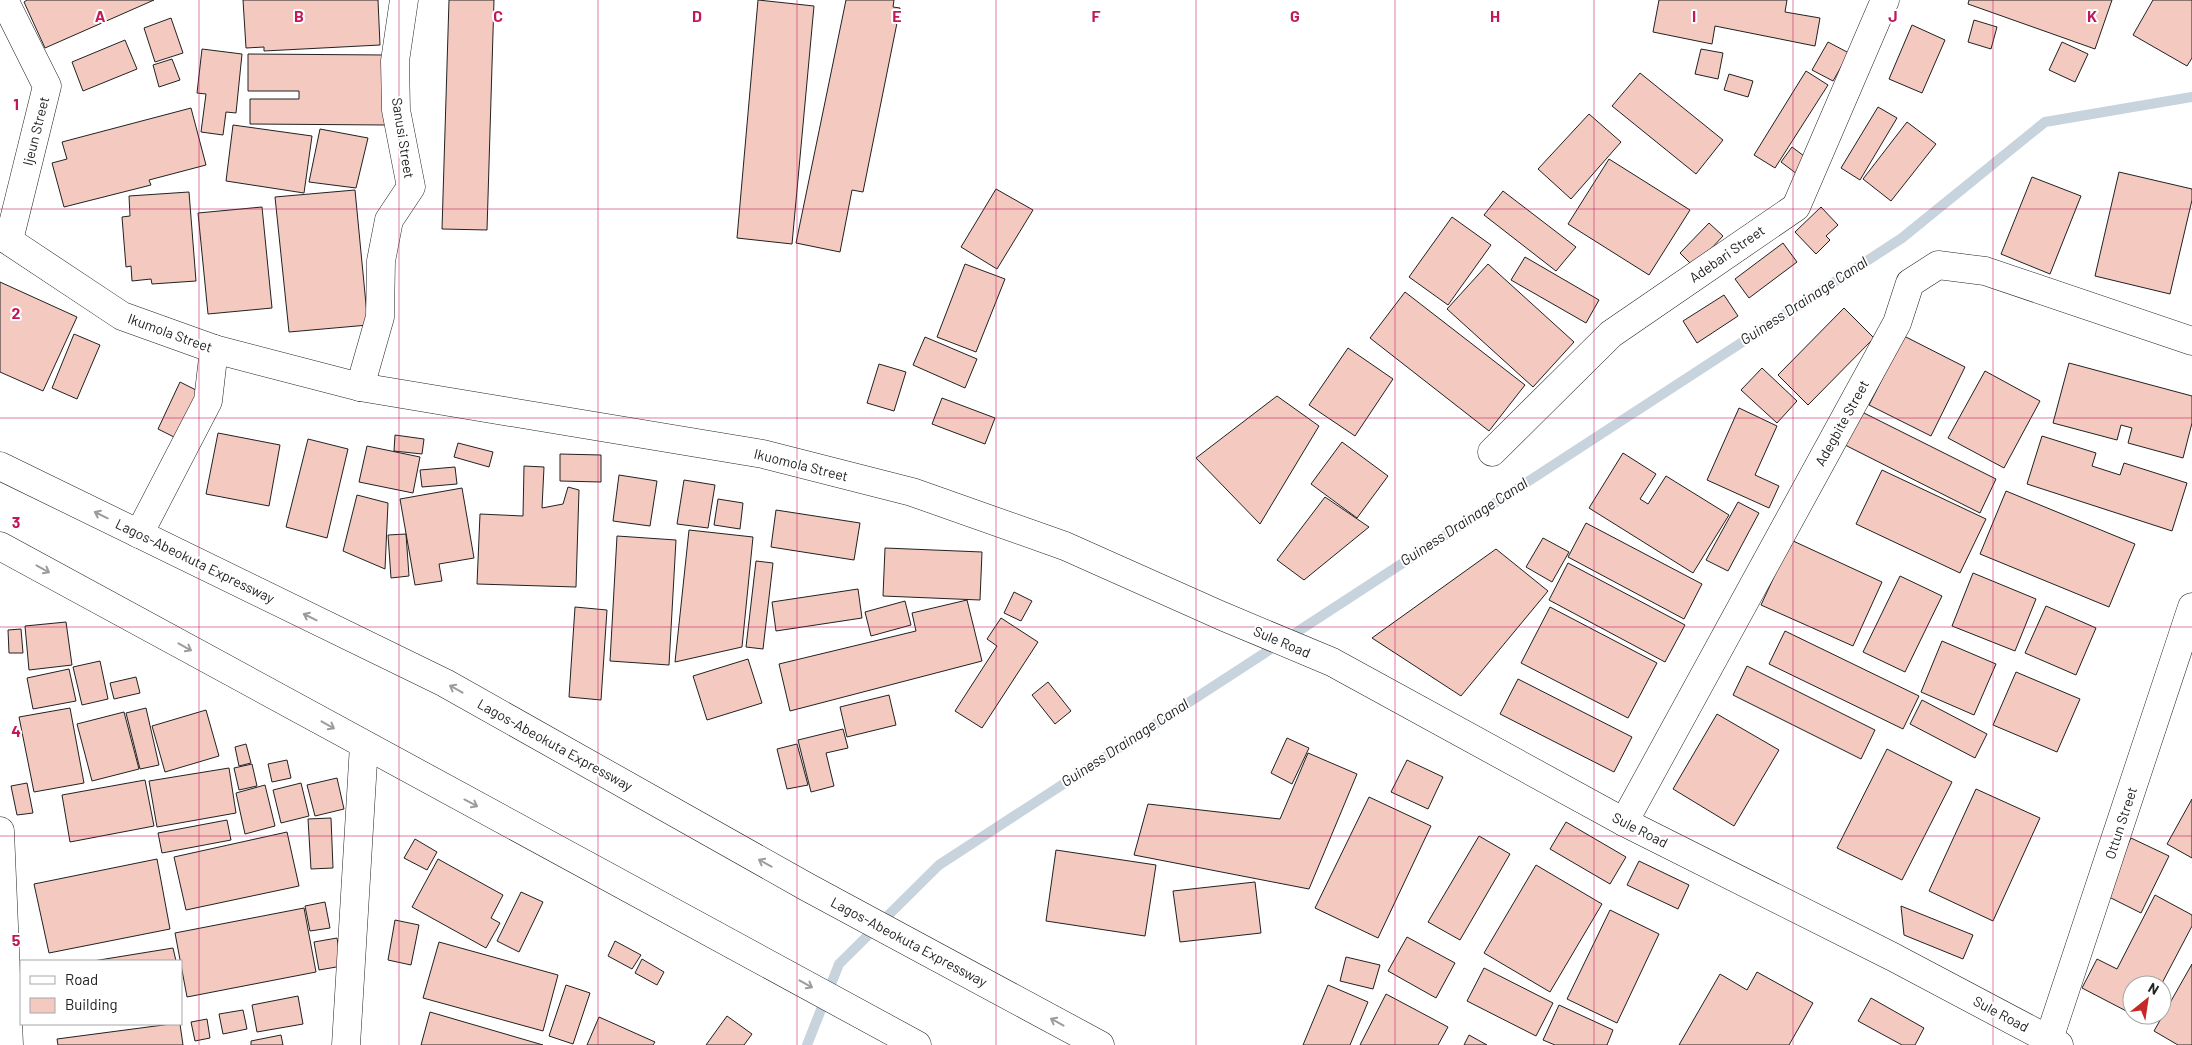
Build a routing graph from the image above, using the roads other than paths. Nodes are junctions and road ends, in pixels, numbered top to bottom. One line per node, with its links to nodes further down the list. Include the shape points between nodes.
1 (4, 0): 4 (main road, Ijeun Street, via 47,86)
2 (404, 0): 7 (main road, Sanusi Street, via 395,61 396,110 411,187 389,220 381,261 380,318)
3 (1885, 0): 8 (main road, Adebari Street, via 1796,207 1611,334)
4 (4, 238): 6 (main road, Ikumola Street, via 122,316)
5 (2192, 341): 15 (main road, Adegbite Street, via 1985,271 1938,265 1910,283 1897,323)
6 (214, 349): 7 (main road, Ikumola Street); 10 (main road, via 208,401)
7 (360, 387): 13 (main road, Ikuomola Street, via 763,454 912,492 1065,546)
8 (1492, 452)
9 (0, 466): 10 (main road, Lagos-Abeokuta Expressway, one-way to 9)
10 (139, 534): 21 (main road, Lagos-Abeokuta Expressway, one-way to 10, via 808,887 445,683)
11 (0, 546): 14 (main road, one-way to 14)
12 (2192, 606): 17 (main road, Ottun Street)
13 (1222, 616): 15 (main road, Sule Road, via 1332,662)
14 (364, 745): 19 (main road); 20 (main road, one-way to 20)
15 (1624, 822): 17 (main road, Sule Road)
16 (0, 831): 18 (main road)
17 (2054, 1042)
18 (9, 1045)
19 (346, 1045)
20 (917, 1045)
21 (1100, 1045)

